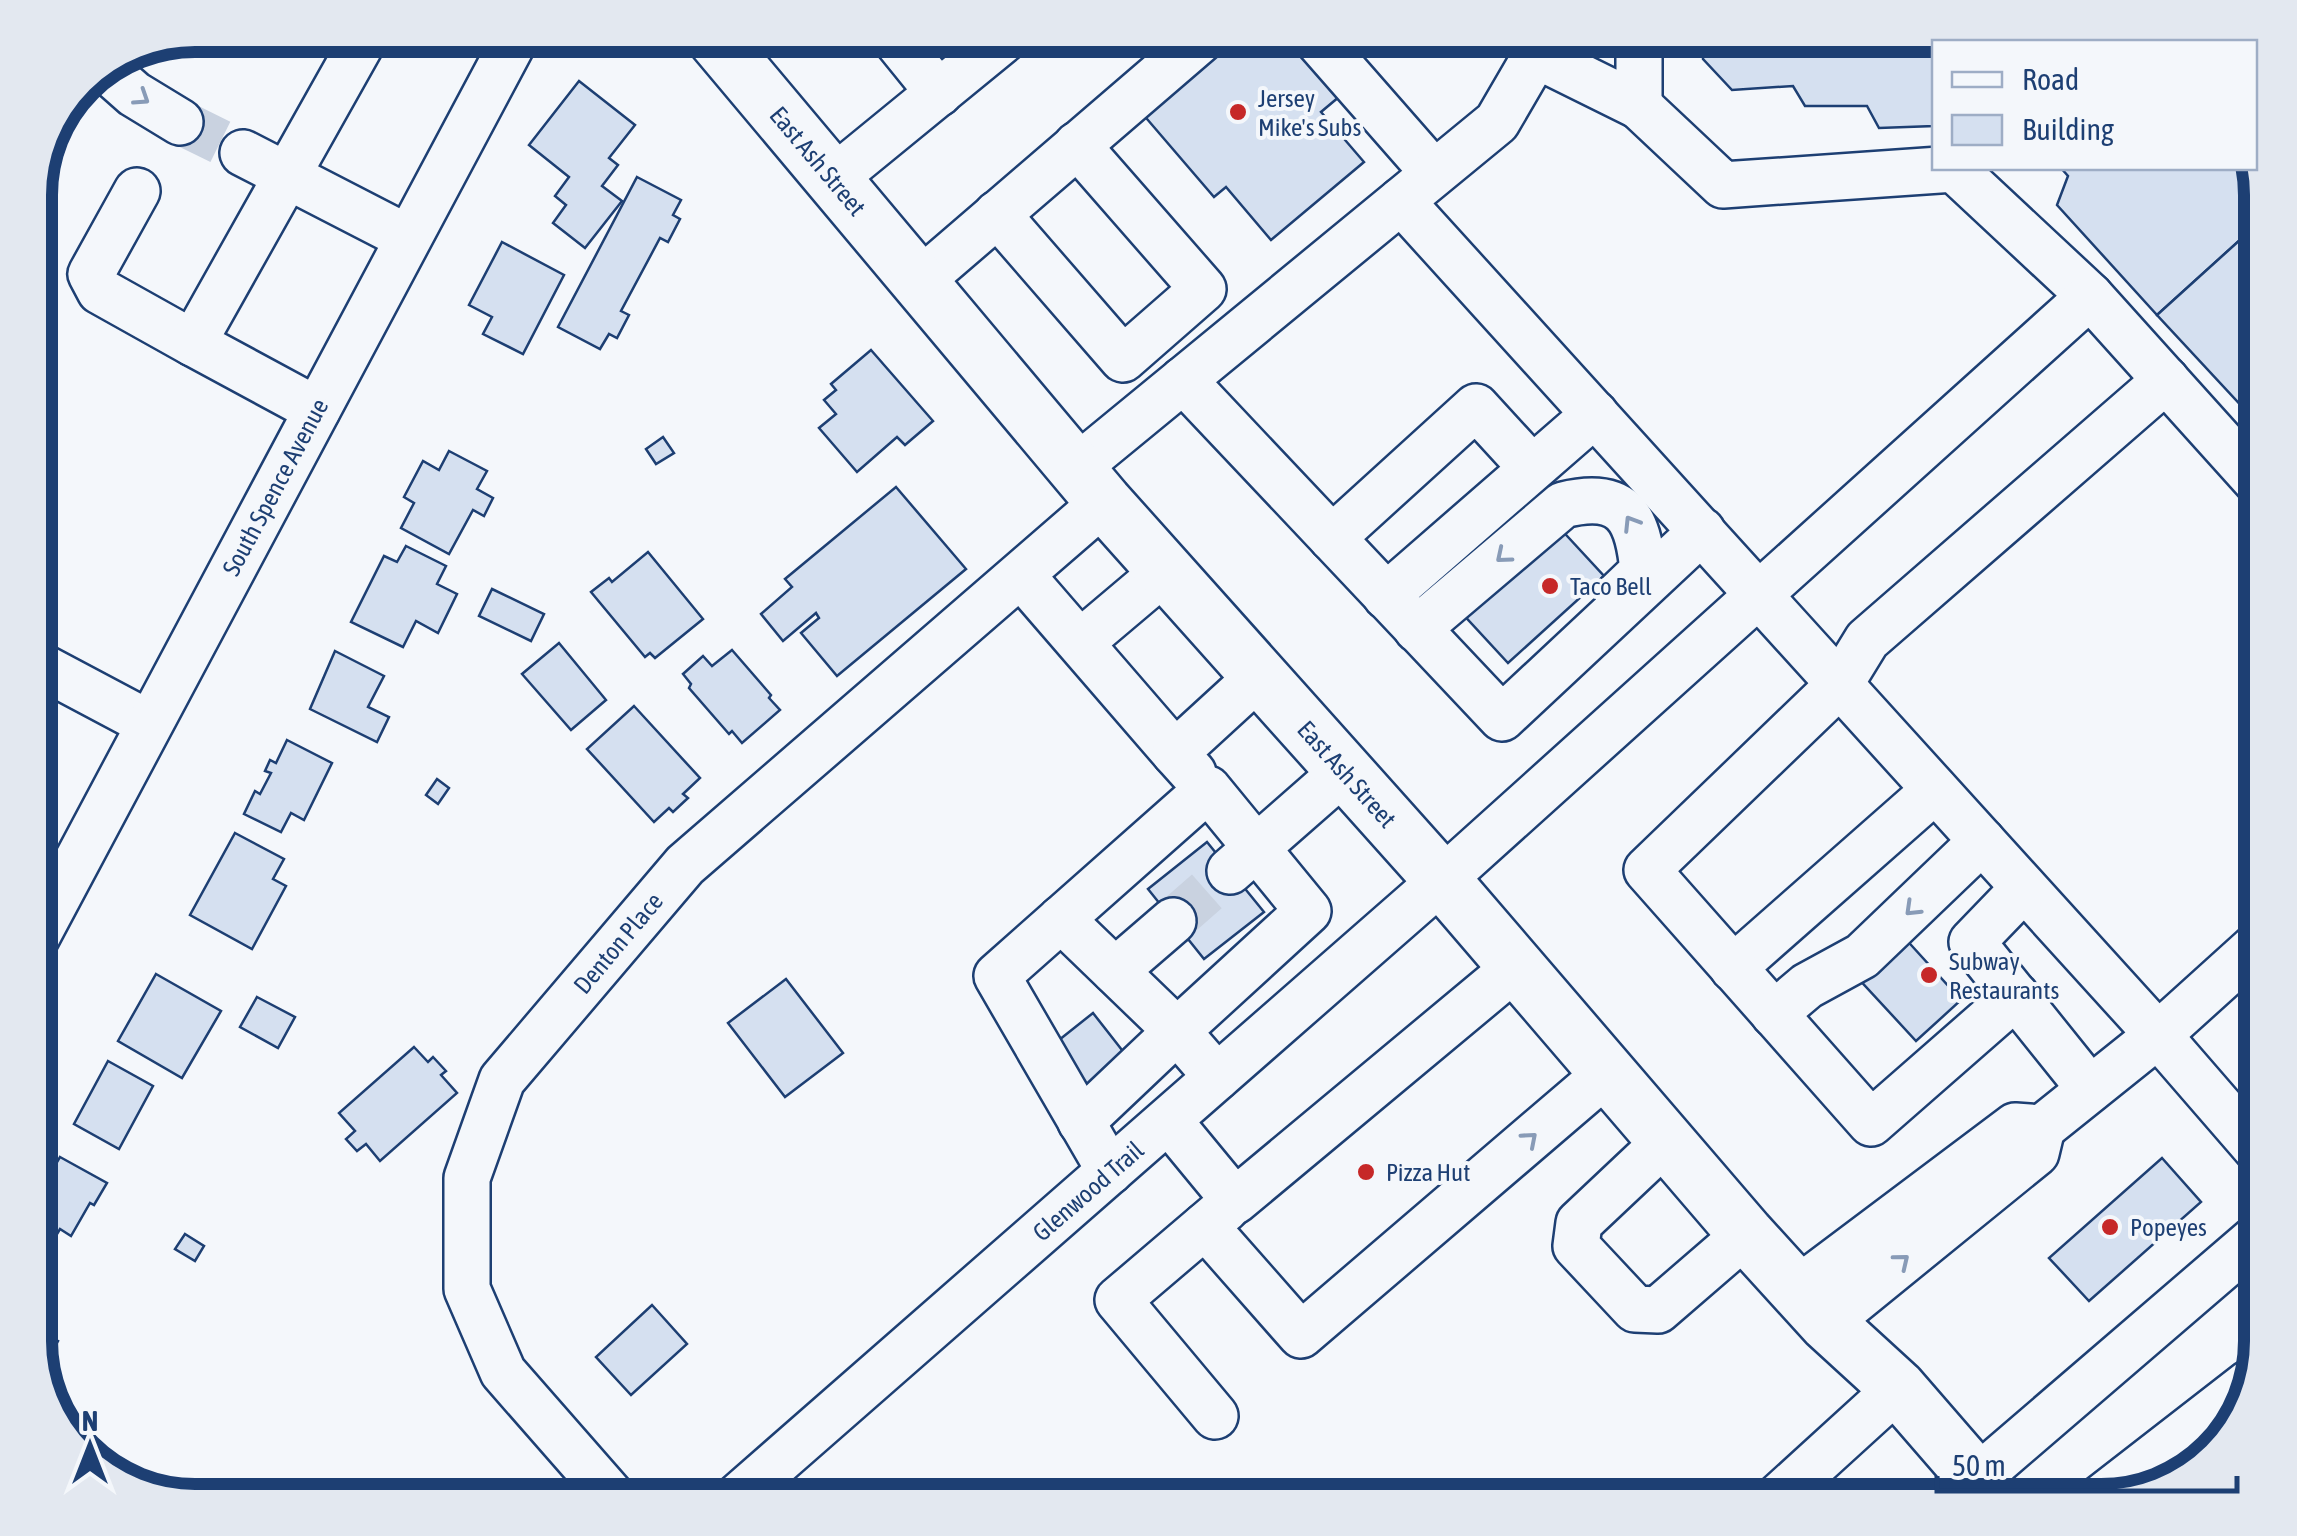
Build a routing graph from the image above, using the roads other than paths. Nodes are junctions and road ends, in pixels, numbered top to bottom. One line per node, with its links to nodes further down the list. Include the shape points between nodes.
1 (356, 53): 19 (street)
2 (507, 53): 24 (street, South Spence Avenue)
3 (727, 53): 20 (main road, East Ash Street)
4 (906, 53): 12 (street)
5 (987, 53): 12 (street)
6 (1185, 53): 15 (street)
7 (1325, 53): 21 (street)
8 (1533, 53): 21 (street, Denton Place, via 1497,122)
9 (1550, 53): 13 (street)
10 (1639, 53): 13 (street)
11 (115, 77): 14 (street, one-way to 14)
12 (938, 93): 20 (street)
13 (1638, 106): 17 (street, via 1723,184)
14 (180, 122)
15 (1077, 146): 23 (street); 26 (street)
16 (243, 154): 19 (street)
17 (1939, 170)
18 (1955, 170): 27 (street)
19 (286, 177): 24 (street); 29 (street)
20 (833, 179): 25 (main road, East Ash Street)
21 (1418, 187): 28 (street, Denton Place); 33 (street)
22 (137, 190): 29 (street, via 91,274 100,292)
23 (997, 214): 25 (street); 26 (street, via 1123,359)
24 (408, 238): 32 (street, South Spence Avenue)
25 (919, 282): 36 (main road, East Ash Street)
26 (1203, 290): 28 (street)
27 (2090, 296): 31 (street); 41 (street, Glenwood Trail)
28 (1241, 332): 30 (street, Denton Place)
29 (193, 342): 32 (street)
30 (1183, 380): 36 (street, Denton Place); 38 (street)
31 (2166, 380): 34 (street); 48 (street, via 1867,640)
32 (317, 410): 49 (street, South Spence Avenue)
33 (1594, 414): 35 (street); 37 (street)
34 (2244, 467)
35 (1532, 468): 38 (street, via 1476,407); 42 (street)
36 (1090, 486): 39 (main road, East Ash Street); 40 (street, Denton Place)
37 (1702, 531): 41 (street); 45 (street)
38 (1332, 538): 42 (street)
39 (1165, 572): 44 (street); 47 (main road, East Ash Street)
40 (1020, 575): 44 (street); 85 (street, Denton Place, via 685,865 502,1080 467,1178 467,1290 503,1372)
41 (1759, 594): 48 (street); 56 (street, Glenwood Trail)
42 (1386, 596): 43 (street)
43 (1417, 629): 45 (street, via 1502,718); 45 (street, one-way to 43, via 1586,624 1643,572 1635,523 1620,506 1582,500 1563,505)
44 (1081, 642): 50 (street)
45 (1582, 642)
46 (53, 673): 49 (street)
47 (1259, 676): 50 (street); 51 (main road, East Ash Street)
48 (1840, 684): 53 (street); 63 (street, via 1647,870)
49 (148, 724): 58 (street, South Spence Avenue)
50 (1175, 753): 52 (street)
51 (1344, 770): 55 (street); 56 (main road, East Ash Street)
52 (1208, 789): 55 (street); 59 (street)
53 (1935, 790): 54 (street); 63 (street)
54 (1982, 841): 57 (street); 66 (street, one-way to 66, via 1862,956 1806,986)
55 (1244, 859): 67 (street, via 1308,911)
56 (1442, 880): 62 (main road, East Ash Street); 70 (street, Glenwood Trail)
57 (2024, 888): 65 (street, via 1972,942); 68 (street)
58 (53, 906)
59 (1061, 918): 64 (street); 73 (street, via 997,976)
60 (1173, 920): 64 (street)
61 (2244, 957): 68 (street)
62 (1517, 966): 69 (main road, East Ash Street); 77 (street)
63 (1733, 968): 66 (street)
64 (1114, 971): 67 (street)
65 (2016, 996): 66 (street, via 1871,1123); 71 (street)
66 (1774, 1014)
67 (1176, 1031): 70 (street); 73 (street)
68 (2158, 1035): 71 (street); 74 (street)
69 (1608, 1072): 75 (main road, East Ash Street); 77 (street, one-way to 69, via 1240,1265 1301,1335)
70 (1217, 1077): 72 (street, Glenwood Trail)
71 (2090, 1089): 80 (street, via 2042,1128 2015,1126)
72 (1169, 1121): 76 (street, Glenwood Trail); 77 (street)
73 (1082, 1122): 76 (street)
74 (2244, 1134)
75 (1667, 1140): 78 (main road, East Ash Street); 78 (street, via 1579,1223 1576,1246 1635,1309 1658,1310)
76 (1110, 1171): 86 (street, Glenwood Trail)
77 (1220, 1213): 83 (street, via 1118,1300)
78 (1746, 1234): 80 (main road, East Ash Street)
79 (2244, 1259): 89 (street)
80 (1812, 1306): 81 (main road, East Ash Street)
81 (1898, 1388): 87 (street); 88 (main road, East Ash Street)
82 (2233, 1397): 84 (street)
83 (1215, 1416)
84 (2135, 1479)
85 (601, 1484)
86 (752, 1484)
87 (1793, 1484)
88 (1981, 1484)
89 (1993, 1484)

